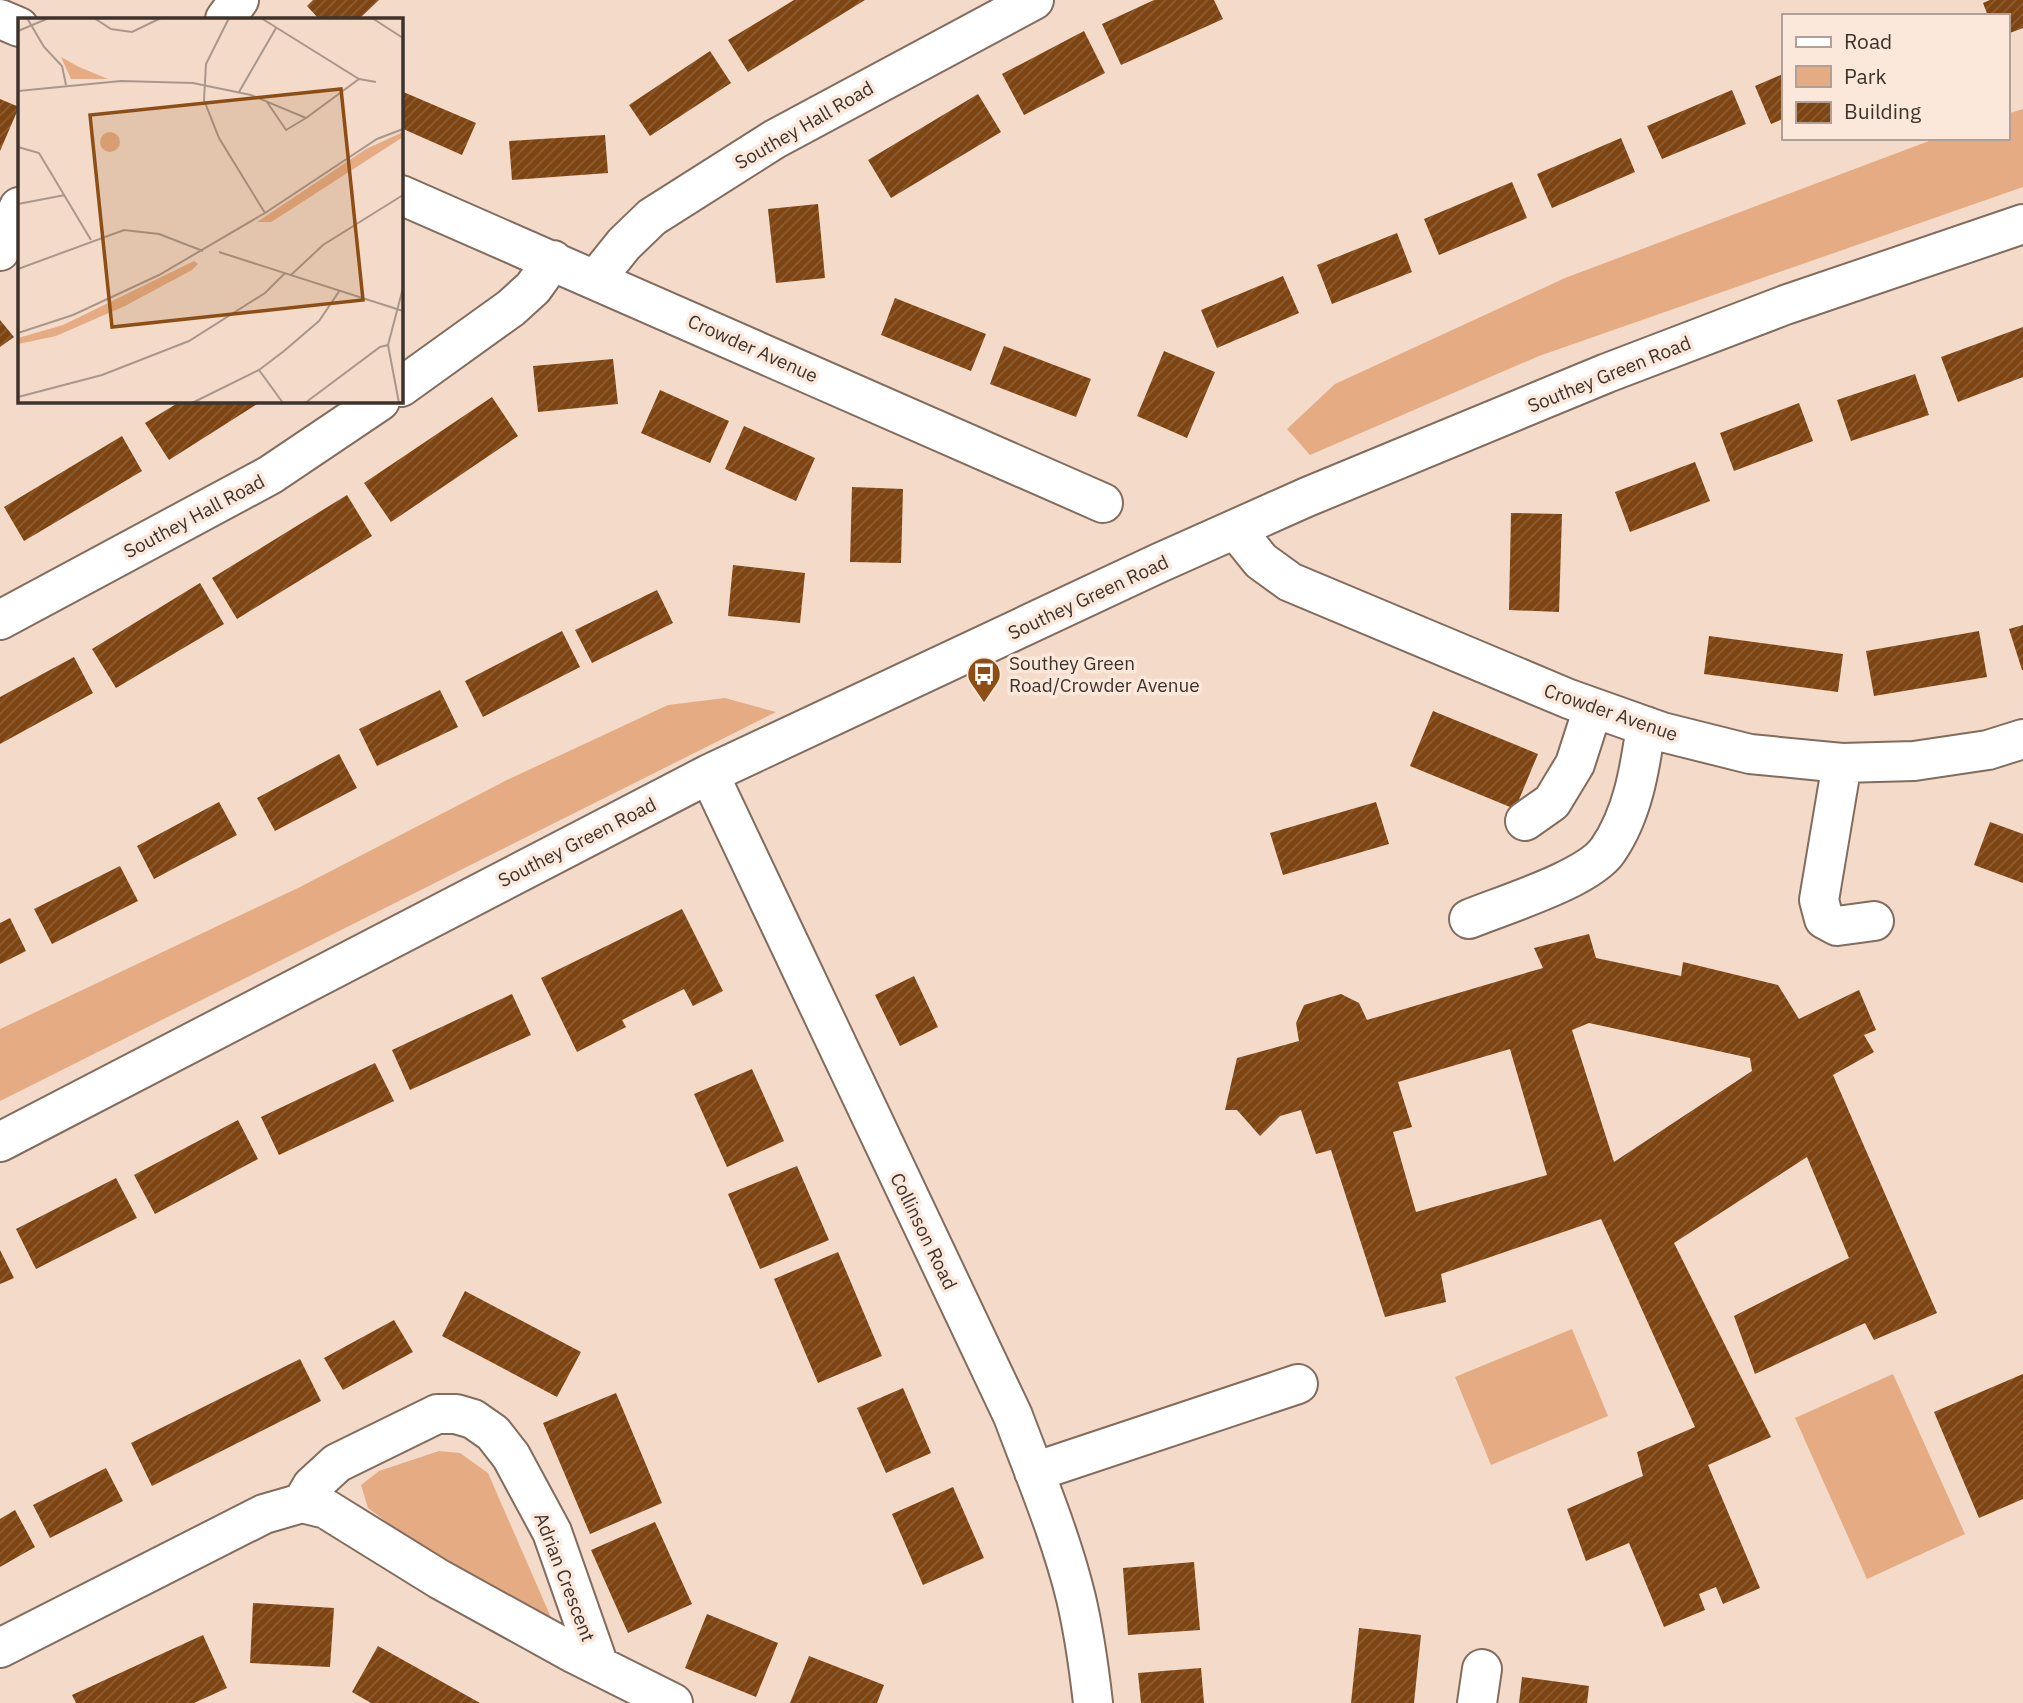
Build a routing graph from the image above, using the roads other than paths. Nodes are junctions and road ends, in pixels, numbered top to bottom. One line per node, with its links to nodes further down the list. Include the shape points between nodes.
1 (239, 0): 3 (street)
2 (1034, 0): 11 (street, Southey Hall Road, via 753,153 652,217)
3 (226, 18)
4 (0, 19): 5 (street)
5 (18, 27)
6 (402, 195): 10 (street, Crowder Avenue)
7 (18, 209): 9 (street)
8 (2023, 224): 15 (street, Southey Green Road, via 1785,305 1607,373)
9 (0, 251)
10 (553, 260): 11 (street, Crowder Avenue); 12 (street, via 511,308)
11 (596, 279): 14 (street, Crowder Avenue)
12 (402, 386)
13 (379, 402): 16 (street, Southey Hall Road, via 270,475)
14 (1103, 503)
15 (1236, 530): 17 (street, Crowder Avenue, via 1261,561 1290,582); 21 (street, Southey Green Road)
16 (0, 620)
17 (1593, 708): 18 (street, Crowder Avenue); 22 (street, via 1575,764 1552,802)
18 (1646, 726): 20 (street, Crowder Avenue, via 1750,754); 23 (street, via 1627,814 1607,852 1575,877)
19 (2023, 739): 20 (street, Crowder Avenue, via 1988,750 1914,761)
20 (1842, 763): 24 (street, via 1819,900 1824,919 1837,926)
21 (709, 774): 25 (street, Southey Green Road); 27 (street, Collinson Road, via 1013,1416)
22 (1525, 821)
23 (1469, 919)
24 (1874, 921)
25 (0, 1142)
26 (1298, 1384): 27 (street)
27 (1034, 1472): 32 (street, Collinson Road, via 1075,1596)
28 (302, 1503): 29 (street, via 264,1514); 30 (street, Adrian Crescent, via 326,1509 439,1579); 30 (street, Adrian Crescent, via 312,1486 337,1463 437,1414 473,1419 493,1433 511,1456 552,1532)
29 (0, 1648)
30 (599, 1666): 31 (street, Adrian Crescent)
31 (673, 1703)
32 (1093, 1703)

